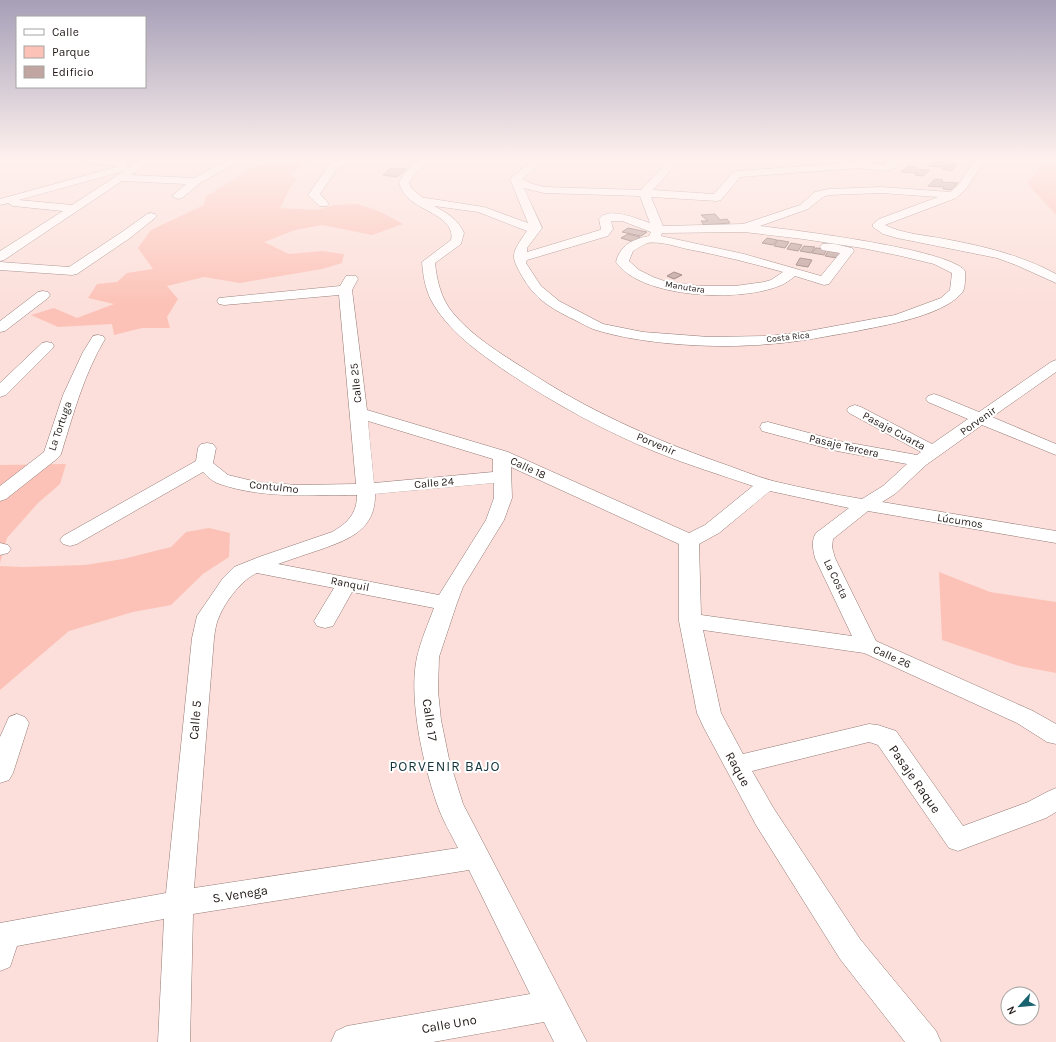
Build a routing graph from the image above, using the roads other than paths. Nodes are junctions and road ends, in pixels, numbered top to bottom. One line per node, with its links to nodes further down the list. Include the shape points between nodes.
1 (72, 209): 13 (street)
2 (432, 209): 33 (street, Porvenir, via 456,225 459,232 457,241 428,262 431,282 448,316 467,335 544,389 597,418 662,448)
3 (477, 209): 10 (street)
4 (528, 209): 10 (street)
5 (648, 209): 12 (street)
6 (799, 209): 9 (street)
7 (916, 209): 17 (street, via 883,221 879,227 887,232 993,254 1046,272)
8 (150, 216): 15 (street, via 72,271)
9 (744, 228): 11 (street, Costa Rica); 12 (street)
10 (535, 230): 14 (street, via 521,248)
11 (774, 232): 14 (street, Costa Rica, via 859,244 935,260 958,272 957,291 946,301 922,311 865,326 769,340 672,339 624,333 599,327 576,316 554,304 536,288 523,269); 16 (street, Manutara, via 799,242 848,251 824,281)
12 (656, 235): 14 (street, via 624,218 606,218 607,228 604,233); 16 (street, Manutara); 16 (street, Manutara, via 627,249 622,255 622,262 628,269 654,282 692,290 735,290 776,283)
13 (0, 257)
14 (520, 258)
15 (0, 266)
16 (793, 270)
17 (1056, 279)
18 (43, 295): 20 (street)
19 (224, 301): 27 (street, Calle 25, via 348,284)
20 (0, 328)
21 (98, 339): 35 (street, La Tortuga, via 71,395 52,454)
22 (47, 346): 24 (street)
23 (1056, 365): 28 (street, Porvenir)
24 (0, 392)
25 (934, 399): 28 (street)
26 (854, 410): 31 (street, Pasaje Cuarta)
27 (359, 413): 32 (street, Calle 18); 34 (street, Calle 25)
28 (983, 418): 30 (street); 31 (street, Porvenir)
29 (768, 427): 31 (street, Pasaje Tercera, via 837,446)
30 (1056, 450)
31 (927, 457): 36 (street, Porvenir, via 889,490)
32 (502, 466): 34 (street, Calle 24); 39 (street, Calle 18); 42 (street, Calle 17, via 503,498 494,520)
33 (766, 485): 36 (street, Porvenir); 39 (street, via 712,529)
34 (366, 489): 38 (street, Contulmo, via 297,490 257,487 222,479 206,456); 40 (street, Calle 5, via 366,504 358,522 350,530)
35 (0, 496)
36 (865, 505): 37 (street, Lúcumos); 45 (street, La Costa, via 822,537 822,547)
37 (1056, 537)
38 (70, 540)
39 (690, 541): 44 (street, Raque)
40 (254, 566): 41 (street, Ranquil); 52 (street, Calle 5, via 241,572 230,583 208,616 203,638)
41 (347, 583): 42 (street, Ranquil); 43 (street)
42 (446, 603): 51 (street, Calle 17, via 428,657 426,691 429,720 436,759 450,805)
43 (324, 621)
44 (690, 621): 45 (street, Calle 26); 48 (street, Raque, via 709,713)
45 (868, 646): 47 (street, Calle 26, via 1025,717)
46 (17, 723): 49 (street)
47 (1056, 735)
48 (736, 765): 50 (street, Pasaje Raque, via 870,733 878,734 886,738 958,840 1036,810); 58 (street, Raque, via 765,817 850,948)
49 (0, 773)
50 (1056, 799)
51 (476, 857): 52 (street, S. Venega); 54 (street, Calle 17)
52 (179, 903): 53 (street, S. Venega); 55 (street, Calle 5)
53 (4, 940)
54 (552, 1005): 56 (street, Calle Uno); 57 (street, Calle 17)
55 (174, 1042)
56 (346, 1042)
57 (571, 1042)
58 (925, 1042)

